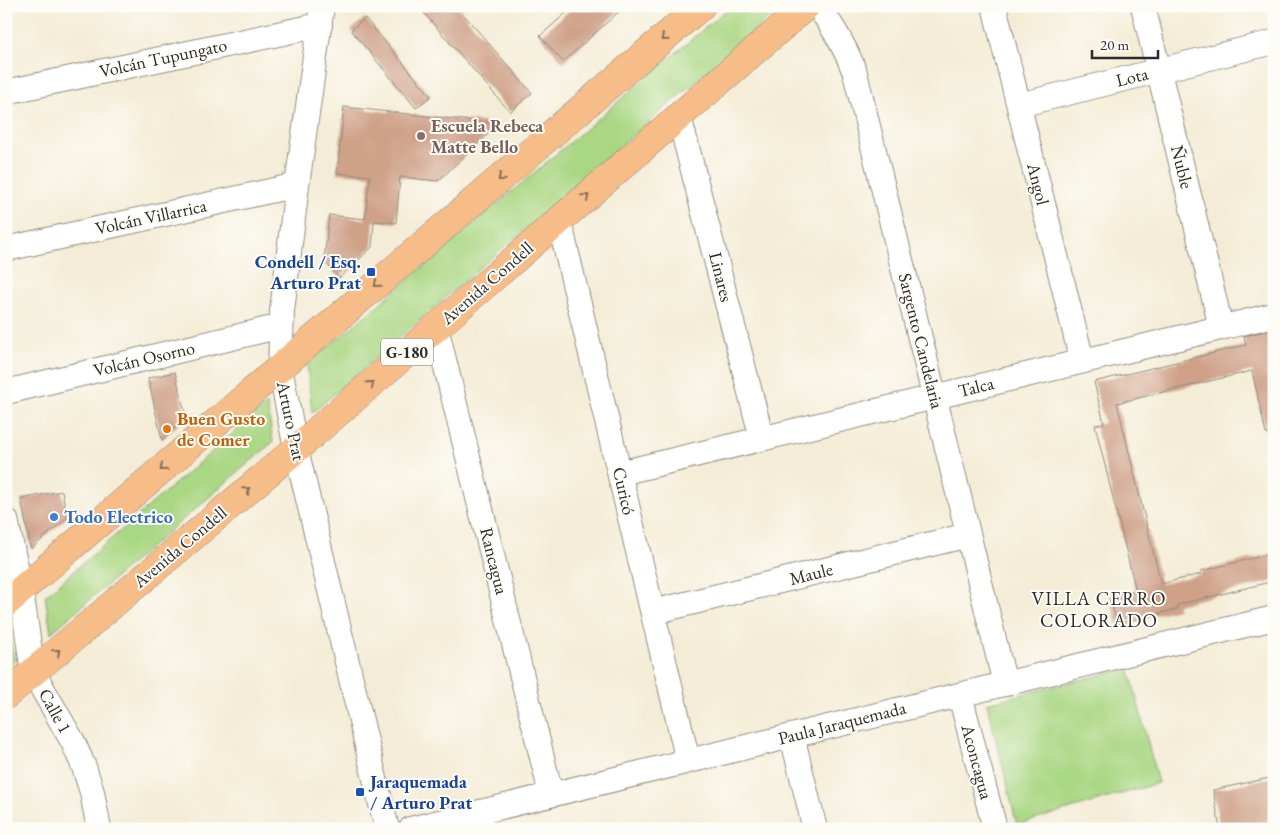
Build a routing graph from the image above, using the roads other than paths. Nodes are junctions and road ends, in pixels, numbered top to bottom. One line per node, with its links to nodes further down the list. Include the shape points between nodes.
1 (701, 6): 20 (main road, one-way to 20)
2 (806, 6): 11 (main road, Avenida Condell / G-180)
3 (818, 6): 22 (street, Sargento Candelaria, via 832,24 855,73)
4 (994, 6): 10 (street, Angol)
5 (1143, 6): 8 (street, Ñuble)
6 (321, 16): 9 (street, Volcán Tupungato); 12 (street, Arturo Prat)
7 (1274, 42): 8 (street, Lota)
8 (1158, 71): 10 (street, Lota); 18 (street, Ñuble)
9 (6, 92)
10 (1019, 105): 19 (street, Angol)
11 (679, 116): 13 (main road, Avenida Condell / G-180, one-way to 11); 23 (street, Linares)
12 (297, 186): 14 (street, Volcán Villarrica); 16 (street, Arturo Prat)
13 (559, 220): 17 (main road, Avenida Condell / G-180); 25 (street, Curicó)
14 (6, 249)
15 (1274, 314): 18 (street, Talca)
16 (282, 326): 20 (street, Arturo Prat); 21 (street, Volcán Osorno)
17 (436, 327): 24 (main road, Avenida Condell / G-180, one-way to 17); 38 (street, Rancagua)
18 (1221, 327): 19 (street, Talca)
19 (1082, 361): 22 (street, Talca)
20 (280, 368): 24 (street, Arturo Prat); 29 (main road, one-way to 29)
21 (6, 392)
22 (935, 397): 23 (street, Talca); 27 (street, Sargento Candelaria)
23 (762, 439): 25 (street, Talca)
24 (296, 449): 32 (main road, Avenida Condell / G-180, one-way to 24); 40 (street, Arturo Prat)
25 (620, 473): 30 (street, Curicó)
26 (6, 520): 28 (street, Calle 1)
27 (968, 535): 30 (street, Maule); 33 (street, Sargento Candelaria)
28 (10, 551): 29 (street, Calle 1)
29 (14, 597): 32 (street, Calle 1)
30 (653, 612): 37 (street, Curicó)
31 (1274, 618): 33 (street, Paula Jaraquemada)
32 (33, 672): 34 (main road, Avenida Condell / G-180); 39 (street, Calle 1, via 84,767)
33 (1005, 684): 35 (street, Paula Jaraquemada)
34 (6, 695)
35 (960, 695): 36 (street, Paula Jaraquemada); 43 (street, Aconcagua)
36 (792, 736): 37 (street, Paula Jaraquemada); 42 (street)
37 (688, 761): 38 (street, Paula Jaraquemada)
38 (551, 794): 41 (street, Paula Jaraquemada)
39 (99, 829)
40 (387, 829)
41 (411, 829)
42 (815, 829)
43 (995, 829)

